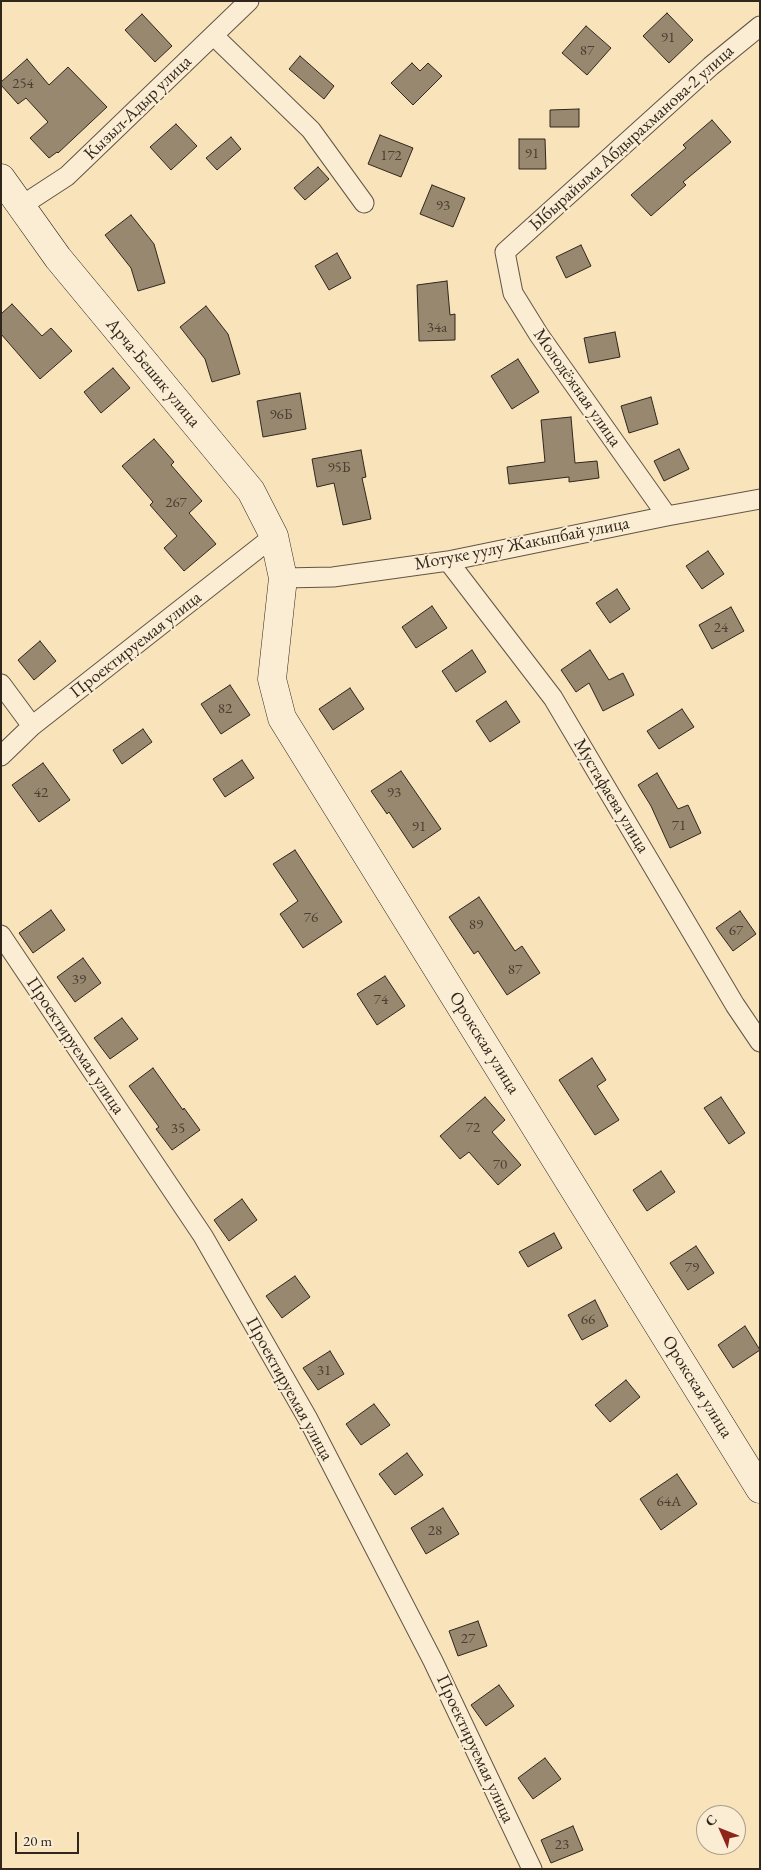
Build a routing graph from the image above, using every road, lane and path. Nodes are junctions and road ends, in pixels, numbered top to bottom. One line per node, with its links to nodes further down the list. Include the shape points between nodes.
1 (249, 1): 3 (street, Кызыл-Адыр улица)
2 (760, 26): 7 (street, Ыбырайыма Абдырахманова-2 улица, via 711,66)
3 (214, 36): 5 (street, via 311,130); 6 (street, Кызыл-Адыр улица, via 67,176)
4 (1, 178): 6 (street, Арча-Бешик улица)
5 (364, 203)
6 (21, 206): 10 (street, Арча-Бешик улица, via 58,258 251,491)
7 (505, 252): 9 (street, Молодёжная улица, via 513,293)
8 (760, 499): 9 (street, Мотуке уулу Жакыпбай улица)
9 (667, 516): 11 (street, Мотуке уулу Жакыпбай улица)
10 (274, 536): 12 (street, Арча-Бешик улица); 14 (street, Проектируемая улица)
11 (448, 561): 12 (street, Мотуке уулу Жакыпбай улица, via 333,577); 17 (street, Мустафаева улица, via 553,698)
12 (283, 578): 18 (street, Орокская улица, via 272,679 282,718)
13 (1, 684): 14 (street)
14 (32, 726): 15 (street, Проектируемая улица)
15 (1, 756)
16 (1, 936): 19 (street, Проектируемая улица, via 203,1236 308,1419 434,1660)
17 (760, 1042)
18 (760, 1489)
19 (532, 1869)

